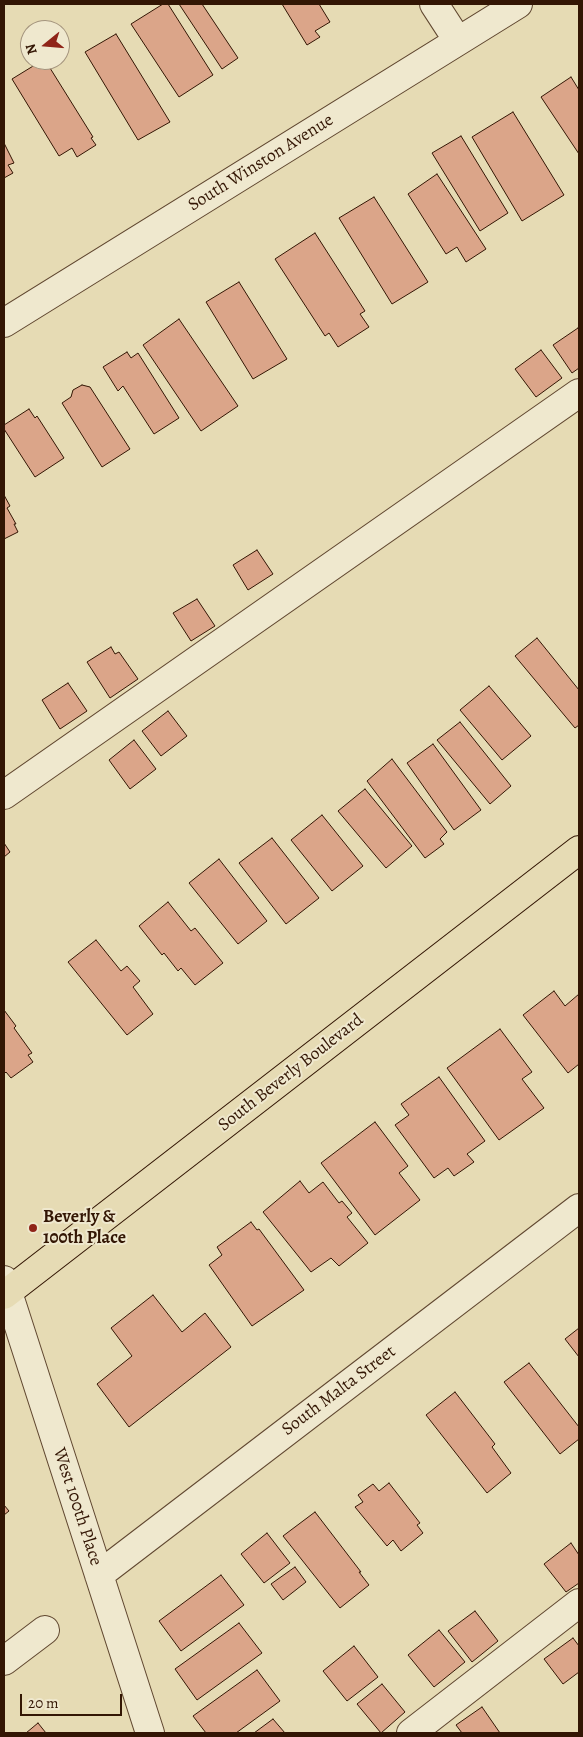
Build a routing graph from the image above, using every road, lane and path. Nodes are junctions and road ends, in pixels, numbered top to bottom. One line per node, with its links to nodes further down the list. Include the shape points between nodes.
1 (434, 4): 3 (street)
2 (518, 4): 3 (street, South Winston Avenue)
3 (458, 41): 4 (street, South Winston Avenue)
4 (4, 323)
5 (579, 393): 6 (street)
6 (4, 795)
7 (579, 850): 9 (main road, South Beverly Boulevard)
8 (579, 1208): 10 (street, South Malta Street)
9 (5, 1289): 10 (street, West 100th Place)
10 (99, 1575): 14 (street, West 100th Place)
11 (579, 1603): 15 (street)
12 (45, 1630): 13 (street)
13 (4, 1662)
14 (150, 1733)
15 (411, 1733)

